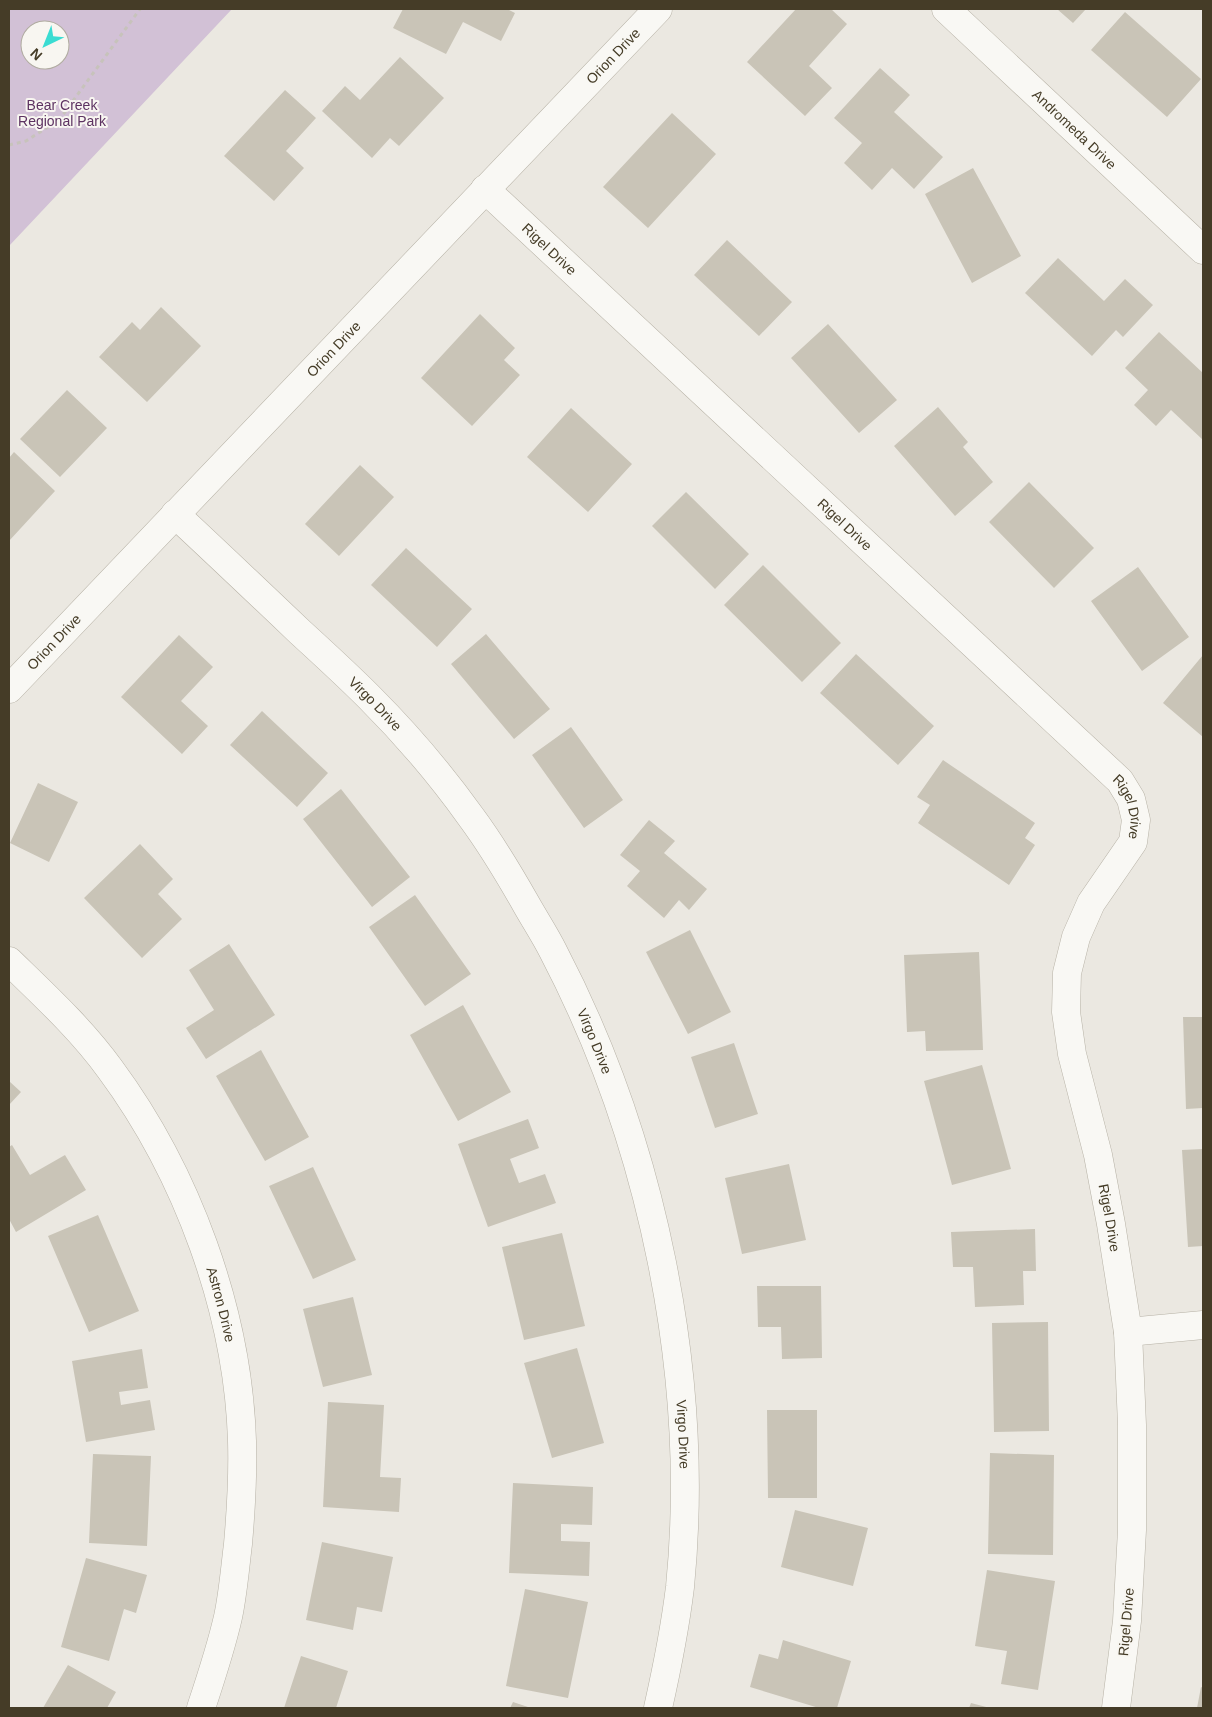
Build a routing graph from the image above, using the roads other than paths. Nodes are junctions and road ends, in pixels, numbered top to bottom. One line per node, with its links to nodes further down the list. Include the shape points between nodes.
1 (658, 9): 3 (street, Orion Drive)
2 (946, 9): 4 (street, Andromeda Drive)
3 (485, 189): 5 (street, Orion Drive); 9 (street, Rigel Drive, via 1120,781 1131,799 1136,820 1134,842 1091,903 1076,937 1067,973 1066,1012 1072,1054 1098,1155)
4 (1203, 250)
5 (175, 514): 6 (street, Orion Drive); 11 (street, Virgo Drive, via 370,698 421,753 472,818 512,879 553,952 590,1031 619,1103 645,1192 664,1273 678,1364 684,1437 680,1588)
6 (9, 689)
7 (9, 961): 10 (street, Astron Drive, via 56,1006 110,1069 148,1129 184,1195 208,1256 225,1318 238,1388 242,1502 228,1616)
8 (1203, 1325): 9 (street)
9 (1128, 1332): 12 (street, Rigel Drive, via 1132,1530 1127,1621)
10 (200, 1708)
11 (658, 1708)
12 (1116, 1708)

